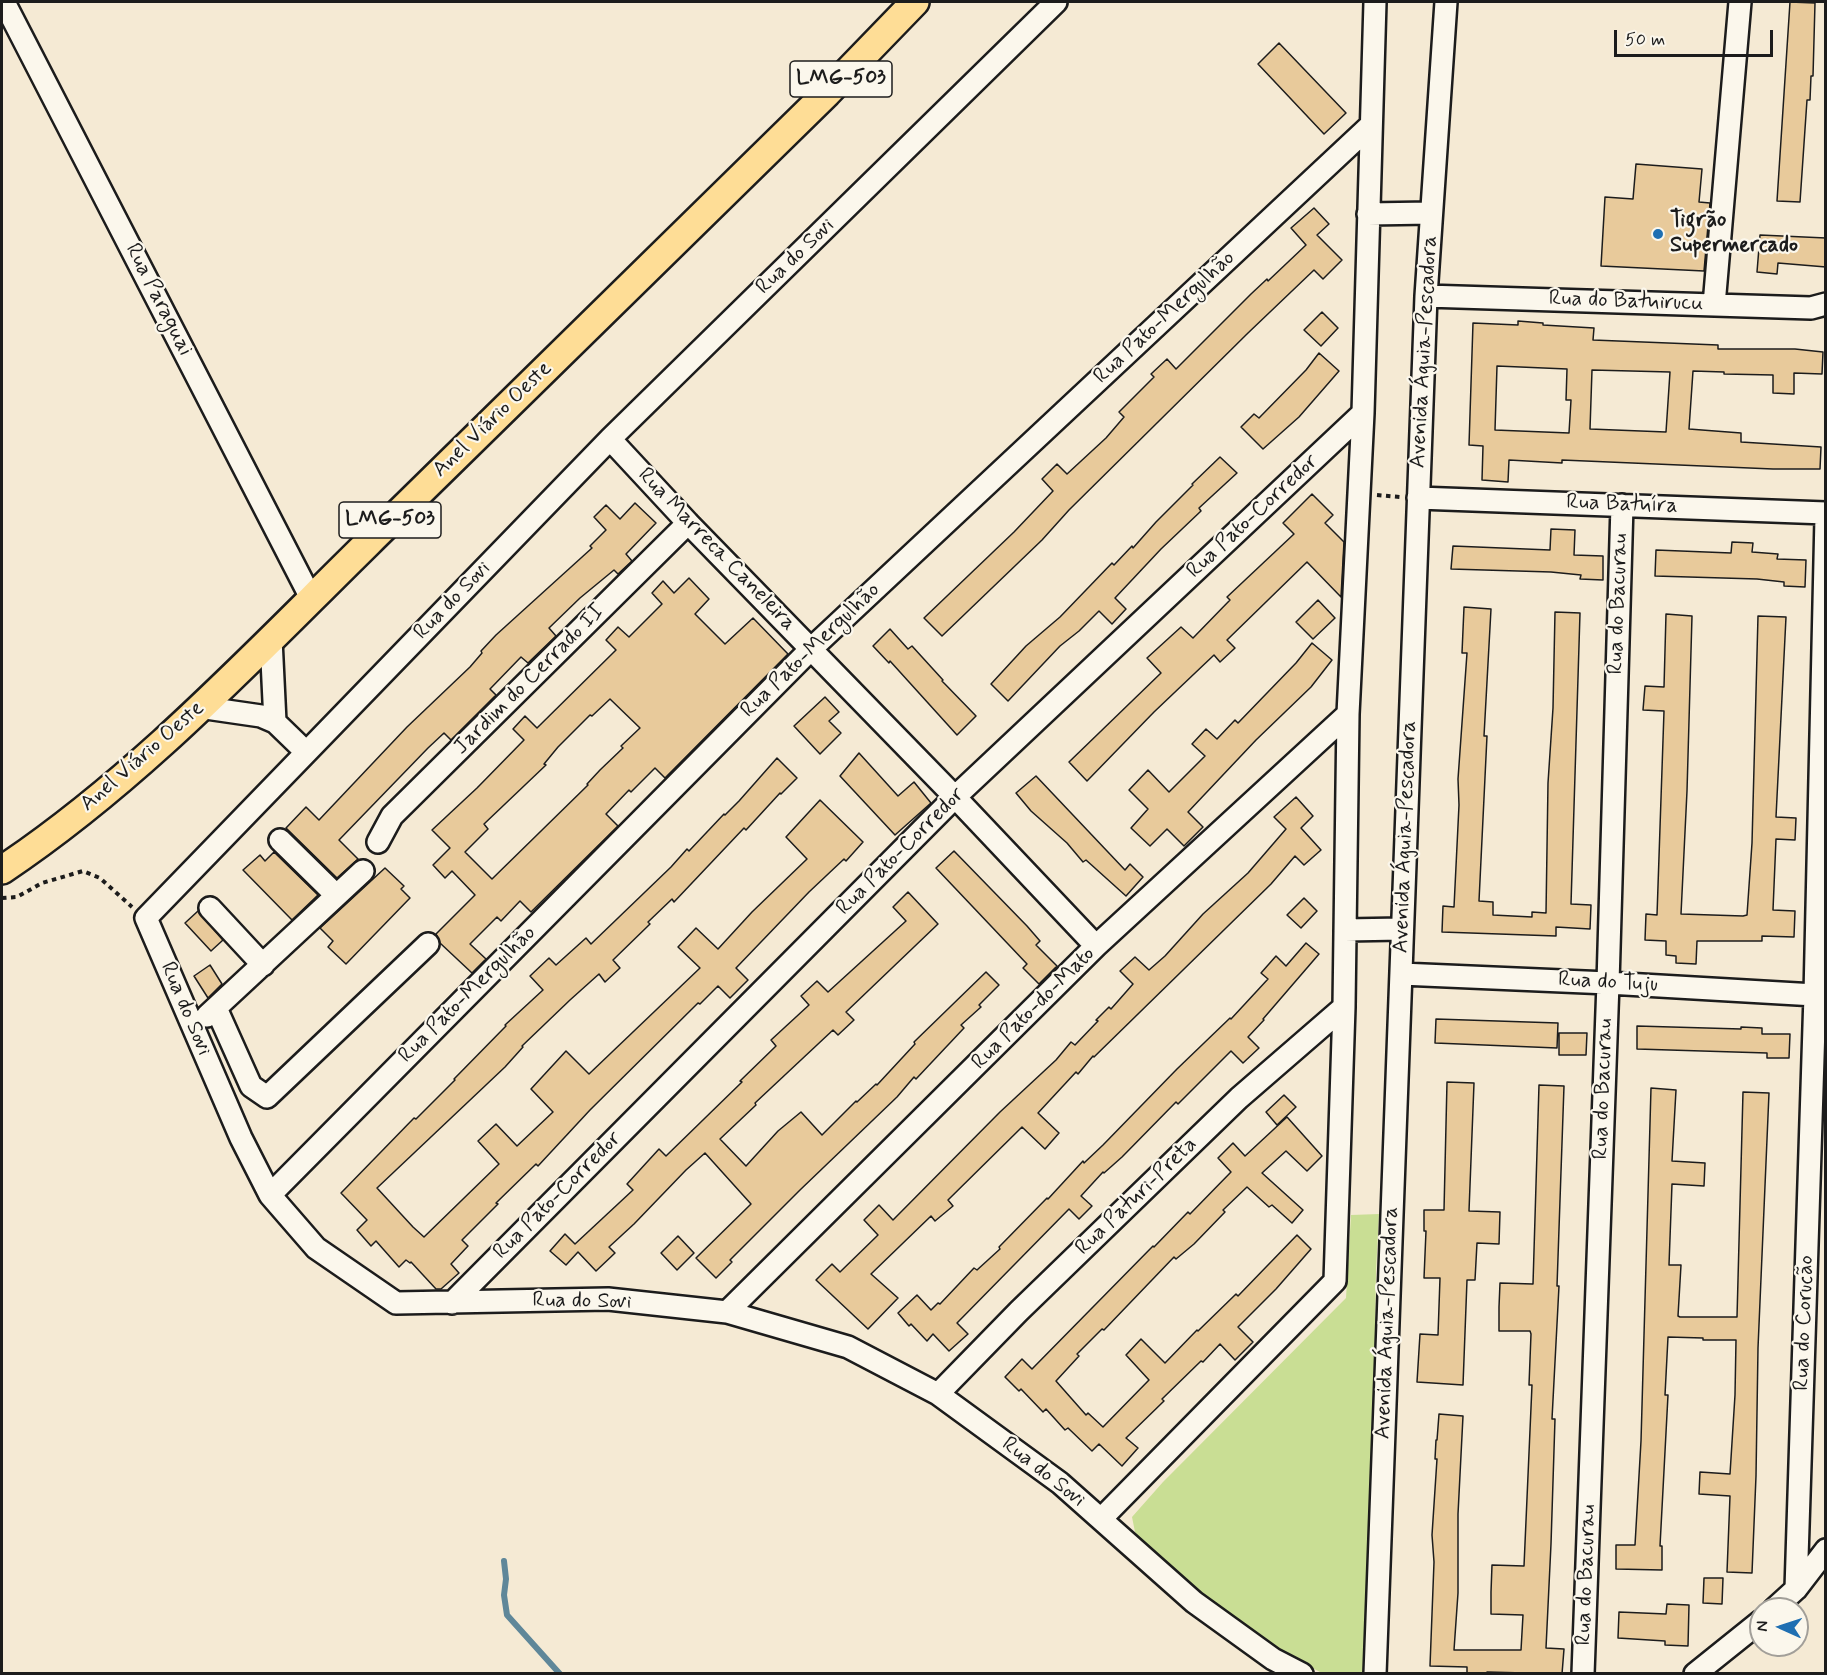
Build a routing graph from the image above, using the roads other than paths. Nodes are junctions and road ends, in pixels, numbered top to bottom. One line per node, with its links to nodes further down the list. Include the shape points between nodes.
1 (4, 2): 19 (street, Rua Paraguai)
2 (915, 2): 19 (main road, Anel Viário Oeste / LMG-503, via 812,108)
3 (1056, 2): 14 (street, Rua do Sovi)
4 (1375, 2): 7 (street)
5 (1446, 2): 8 (street, Avenida Águia-Pescadora)
6 (1740, 2): 12 (street)
7 (1371, 125): 9 (street); 21 (street, Rua Pato-Mergulhão)
8 (1431, 213): 9 (street); 10 (street, Avenida Águia-Pescadora)
9 (1368, 214): 13 (street)
10 (1426, 296): 12 (street, Rua do Batuirucu); 15 (street, Avenida Águia-Pescadora)
11 (1826, 304): 12 (street, Rua do Batuirucu, via 1811,308)
12 (1714, 305)
13 (1362, 413): 23 (street); 26 (street, Rua Pato-Corredor)
14 (610, 440): 18 (street, Rua Marreca Caneleira); 25 (street, Rua do Sovi)
15 (1418, 498): 16 (street, Rua Batuíra); 33 (street, Avenida Águia-Pescadora)
16 (1622, 505): 17 (street, Rua Batuíra); 39 (street, Rua do Bacurau)
17 (1826, 515): 40 (street, Rua do Corucão)
18 (688, 523): 21 (street, Rua Marreca Caneleira); 28 (street, Jardim do Cerrado II, via 392,816)
19 (311, 598): 20 (main road, Anel Viário Oeste / LMG-503)
20 (271, 639): 22 (main road, Anel Viário Oeste / LMG-503); 24 (street)
21 (812, 648): 26 (street, Rua Marreca Caneleira); 44 (street, Rua Pato-Mergulhão)
22 (199, 707): 24 (street, via 261,716); 29 (main road, Anel Viário Oeste / LMG-503, via 117,782)
23 (1348, 714): 34 (street); 36 (street, Rua Pato-do-Mato)
24 (275, 722): 25 (street)
25 (306, 752): 43 (street, Rua do Sovi, via 146,918)
26 (956, 797): 36 (street, Rua Marreca Caneleira); 45 (street, Rua Pato-Corredor)
27 (280, 840): 31 (street)
28 (378, 842)
29 (2, 870)
30 (363, 871): 31 (street)
31 (336, 895): 37 (street)
32 (210, 908): 37 (street)
33 (1402, 929): 34 (street); 38 (street, Avenida Águia-Pescadora)
34 (1345, 930): 41 (street)
35 (428, 944): 42 (street, via 267,1097 251,1086)
36 (1096, 946): 46 (street, Rua Pato-do-Mato)
37 (263, 965): 42 (street)
38 (1401, 974): 39 (street, Rua do Tuju); 54 (street, Avenida Águia-Pescadora)
39 (1608, 983): 40 (street, Rua do Tuju); 55 (street, Rua do Bacurau)
40 (1815, 995): 50 (street, Rua do Corucão)
41 (1344, 1007): 47 (street, Rua Paturi-Preta, via 1239,1098); 48 (street, via 1335,1281)
42 (216, 1008): 43 (street)
43 (193, 1028): 44 (street, Rua do Sovi)
44 (270, 1195): 45 (street, Rua do Sovi, via 316,1248 396,1303)
45 (452, 1303): 46 (street, Rua do Sovi, via 608,1299)
46 (727, 1312): 47 (street, Rua do Sovi, via 848,1347)
47 (938, 1394): 48 (street, Rua do Sovi, via 1060,1483)
48 (1101, 1519): 53 (street, Rua do Sovi, via 1194,1602 1273,1659)
49 (1826, 1550): 50 (street)
50 (1796, 1589): 51 (street)
51 (1787, 1597)
52 (1749, 1631): 56 (street)
53 (1302, 1674)
54 (1375, 1674)
55 (1583, 1674)
56 (1695, 1674)

